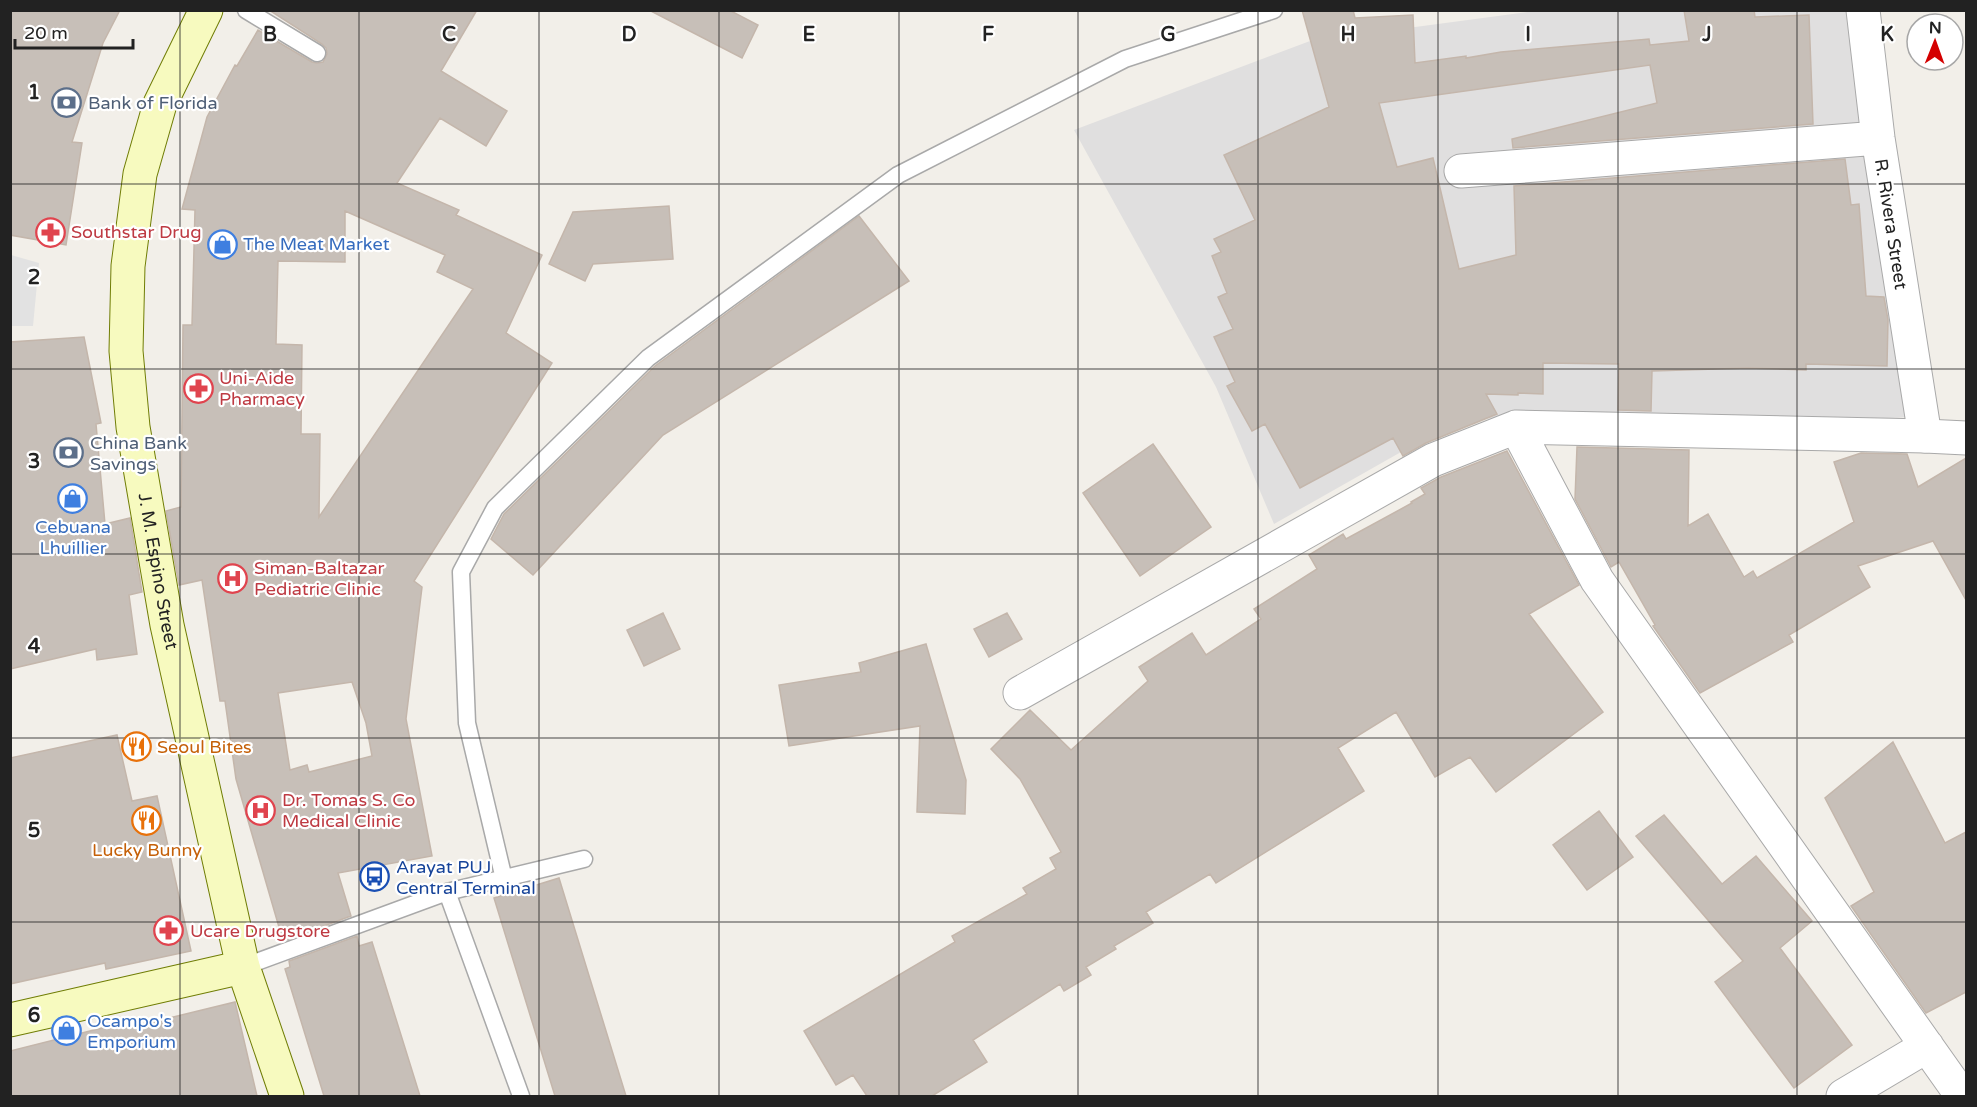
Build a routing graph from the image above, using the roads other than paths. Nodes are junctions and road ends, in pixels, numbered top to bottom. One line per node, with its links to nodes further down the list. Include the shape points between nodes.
1 (206, 10): 15 (main road, J. M. Espino Street, via 160,104 140,174 128,266 126,351 133,427 167,625)
2 (246, 10): 5 (lane)
3 (1274, 10): 13 (lane, via 1125,59 898,176 648,358 495,508 461,572 467,723)
4 (1863, 10): 6 (street, R. Rivera Street)
5 (317, 52)
6 (1878, 138): 7 (street); 9 (street, R. Rivera Street)
7 (1461, 171)
8 (1516, 427): 9 (street); 11 (street, via 1433,460); 17 (street, via 1597,580)
9 (1925, 436): 10 (street)
10 (1966, 438)
11 (1020, 693)
12 (584, 860): 13 (lane)
13 (504, 879): 14 (lane)
14 (447, 892): 15 (lane); 19 (lane)
15 (243, 967): 16 (main road); 18 (main road, J. M. Espino Street)
16 (10, 1020)
17 (1927, 1047): 20 (street); 21 (street)
18 (287, 1096)
19 (521, 1096)
20 (1843, 1096)
21 (1962, 1096)

